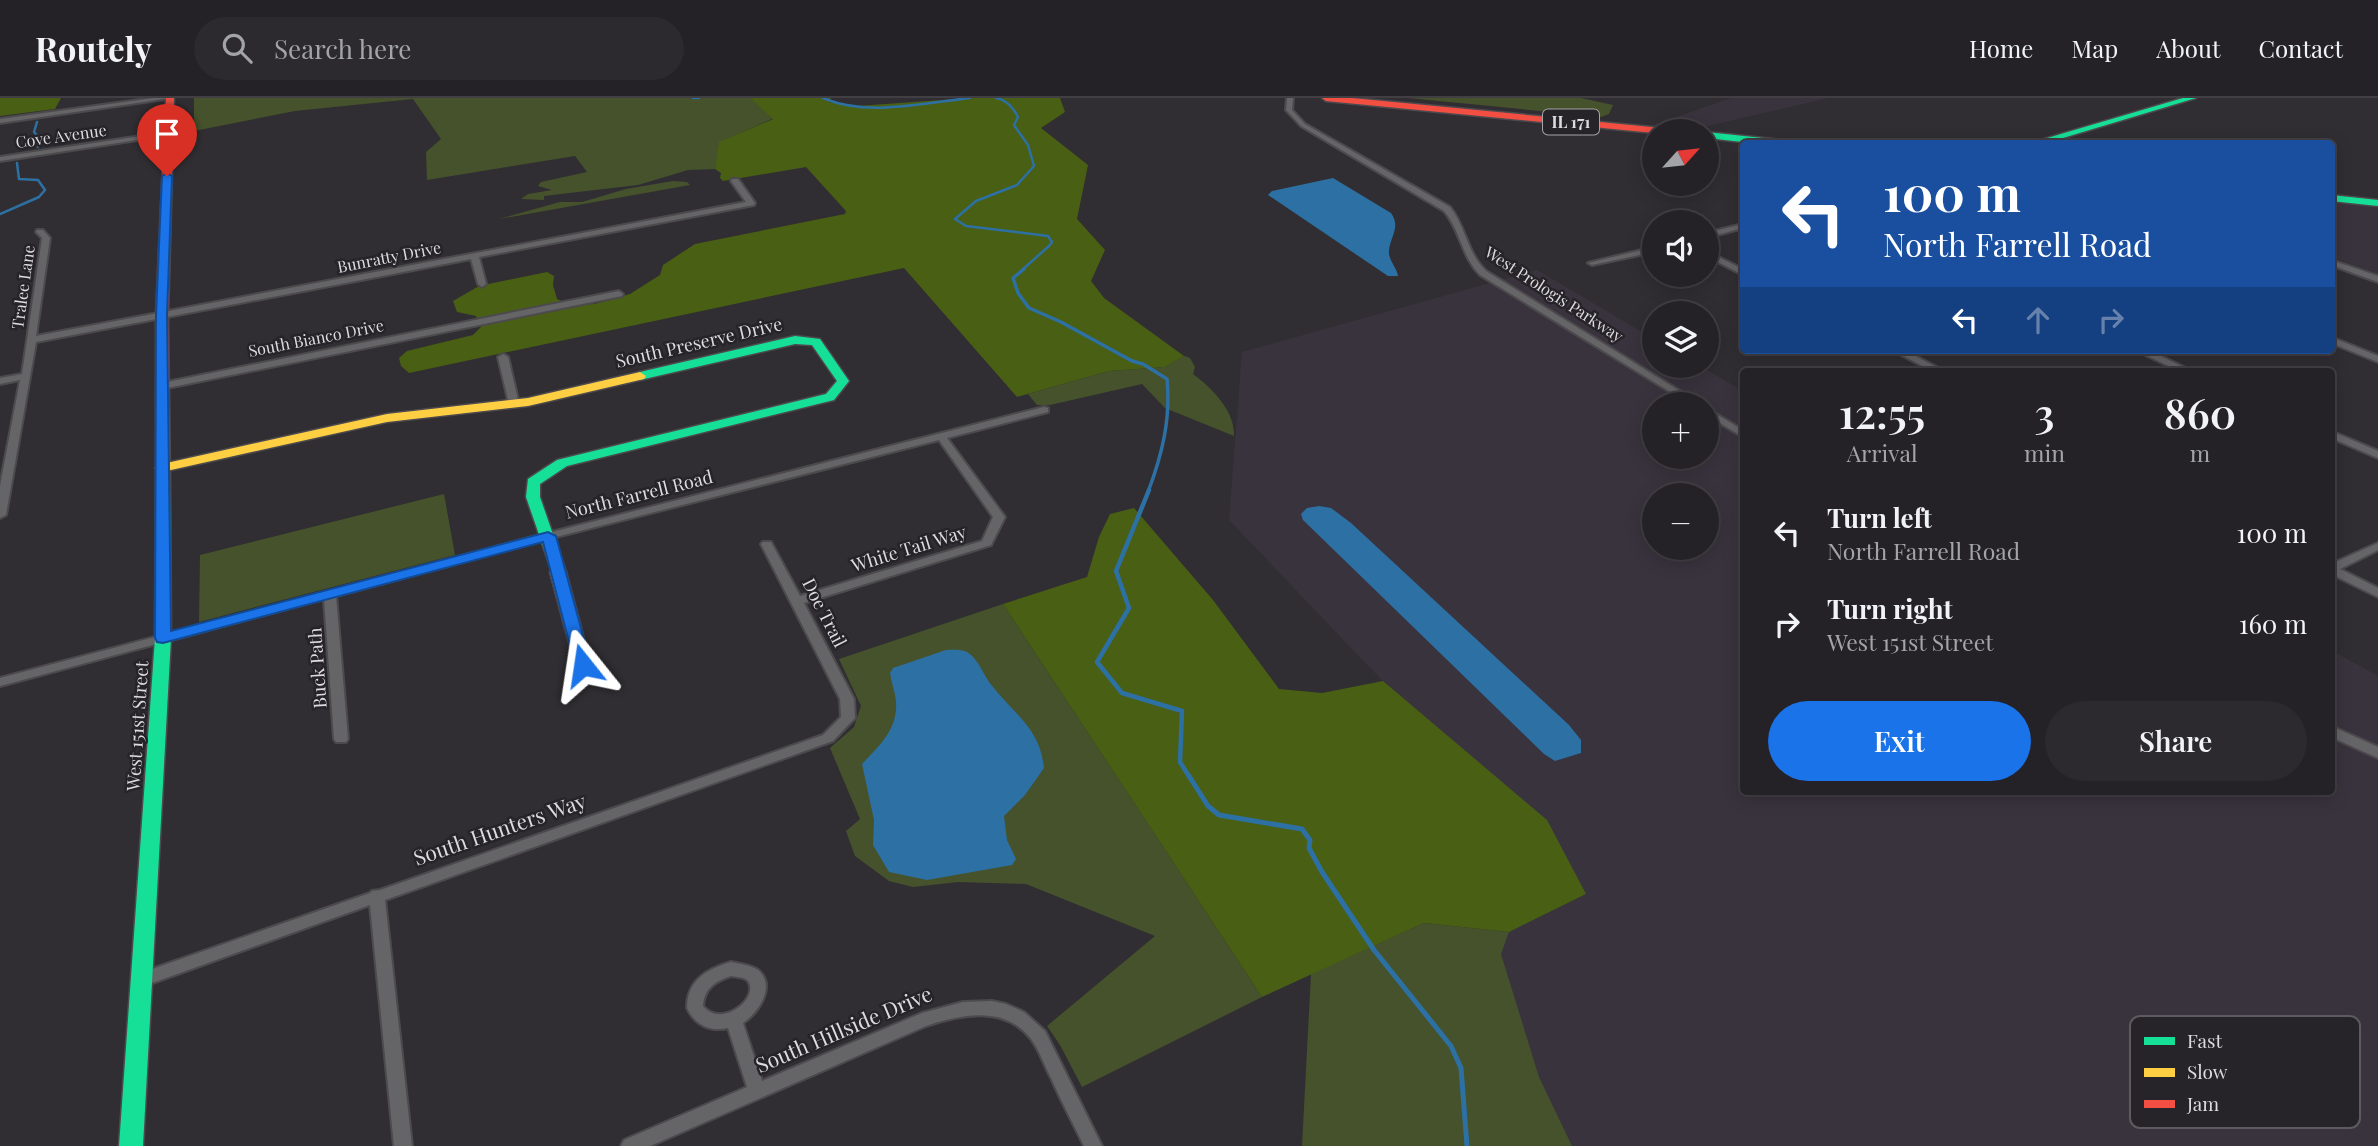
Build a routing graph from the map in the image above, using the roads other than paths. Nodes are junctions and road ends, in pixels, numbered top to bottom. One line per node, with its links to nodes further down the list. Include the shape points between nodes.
1 (169, 98): 5 (street); 7 (street, West 151st Street)
2 (1290, 98): 39 (street, West Prologis Parkway, via 1289,110 1303,125 1447,209 1461,227 1466,254 1483,273)
3 (1326, 98): 6 (street, IL 171)
4 (2192, 98): 10 (street)
5 (0, 121)
6 (1642, 129)
7 (168, 134): 11 (street, Cove Avenue); 27 (street, West 151st Street)
8 (1719, 136): 9 (street)
9 (1753, 140)
10 (2045, 140)
11 (0, 159)
12 (735, 181): 19 (street, Bunratty Drive, via 751,203)
13 (2335, 198): 14 (street)
14 (2378, 203)
15 (1740, 227): 17 (street)
16 (40, 232): 28 (street, Tralee Lane, via 46,238)
17 (1719, 232)
18 (1642, 251): 21 (street)
19 (474, 255): 25 (street); 27 (street, Bunratty Drive)
20 (1719, 260): 23 (street)
21 (1592, 263)
22 (2335, 263): 24 (street)
23 (1740, 270)
24 (2378, 279)
25 (482, 284)
26 (619, 294): 38 (street, South Bianco Drive)
27 (162, 315): 28 (street, Bunratty Drive); 38 (street, West 151st Street)
28 (32, 340): 36 (street, Tralee Lane)
29 (2335, 342): 33 (street)
30 (1905, 354): 34 (street)
31 (2149, 354): 35 (street)
32 (503, 357): 40 (street)
33 (2378, 359)
34 (1933, 368)
35 (2181, 368)
36 (26, 376): 37 (street); 48 (street, Tralee Lane)
37 (0, 382)
38 (162, 386): 47 (street, West 151st Street)
39 (1676, 392)
40 (514, 404): 47 (street, South Preserve Drive, via 387,418); 50 (street, South Preserve Drive, via 795,340 816,342 843,381 830,397 562,463 533,482 533,497)
41 (1044, 410): 44 (street, North Farrell Road)
42 (1719, 419): 43 (street)
43 (1740, 432)
44 (941, 436): 50 (street, North Farrell Road); 57 (street, White Tail Way, via 999,517 986,543)
45 (2335, 436): 46 (street)
46 (2378, 455)
47 (162, 468): 58 (street, West 151st Street)
48 (3, 485): 49 (street, Tralee Lane)
49 (0, 515)
50 (548, 536): 56 (street, North Farrell Road); 59 (street)
51 (767, 544): 57 (street, Doe Trail)
52 (2378, 546): 53 (street)
53 (2335, 567)
54 (2335, 571): 55 (street)
55 (2378, 593)
56 (330, 595): 58 (street, North Farrell Road); 63 (street, Buck Path)
57 (798, 601): 61 (street, Doe Trail)
58 (163, 638): 60 (street, North Farrell Road); 66 (street, West 151st Street)
59 (583, 665)
60 (0, 682)
61 (847, 699): 65 (street, South Hunters Way, via 850,711 842,726 818,743)
62 (2335, 732): 64 (street)
63 (341, 739)
64 (2378, 753)
65 (377, 895): 66 (street, South Hunters Way); 70 (street)
66 (141, 980): 69 (street, West 151st Street)
67 (734, 1020): 68 (street)
68 (757, 1091): 71 (street, South Hillside Drive); 72 (street, South Hillside Drive, via 932,1016 960,1008 992,1008 1011,1013 1030,1026)
69 (131, 1146)
70 (403, 1146)
71 (630, 1146)
72 (1093, 1146)

